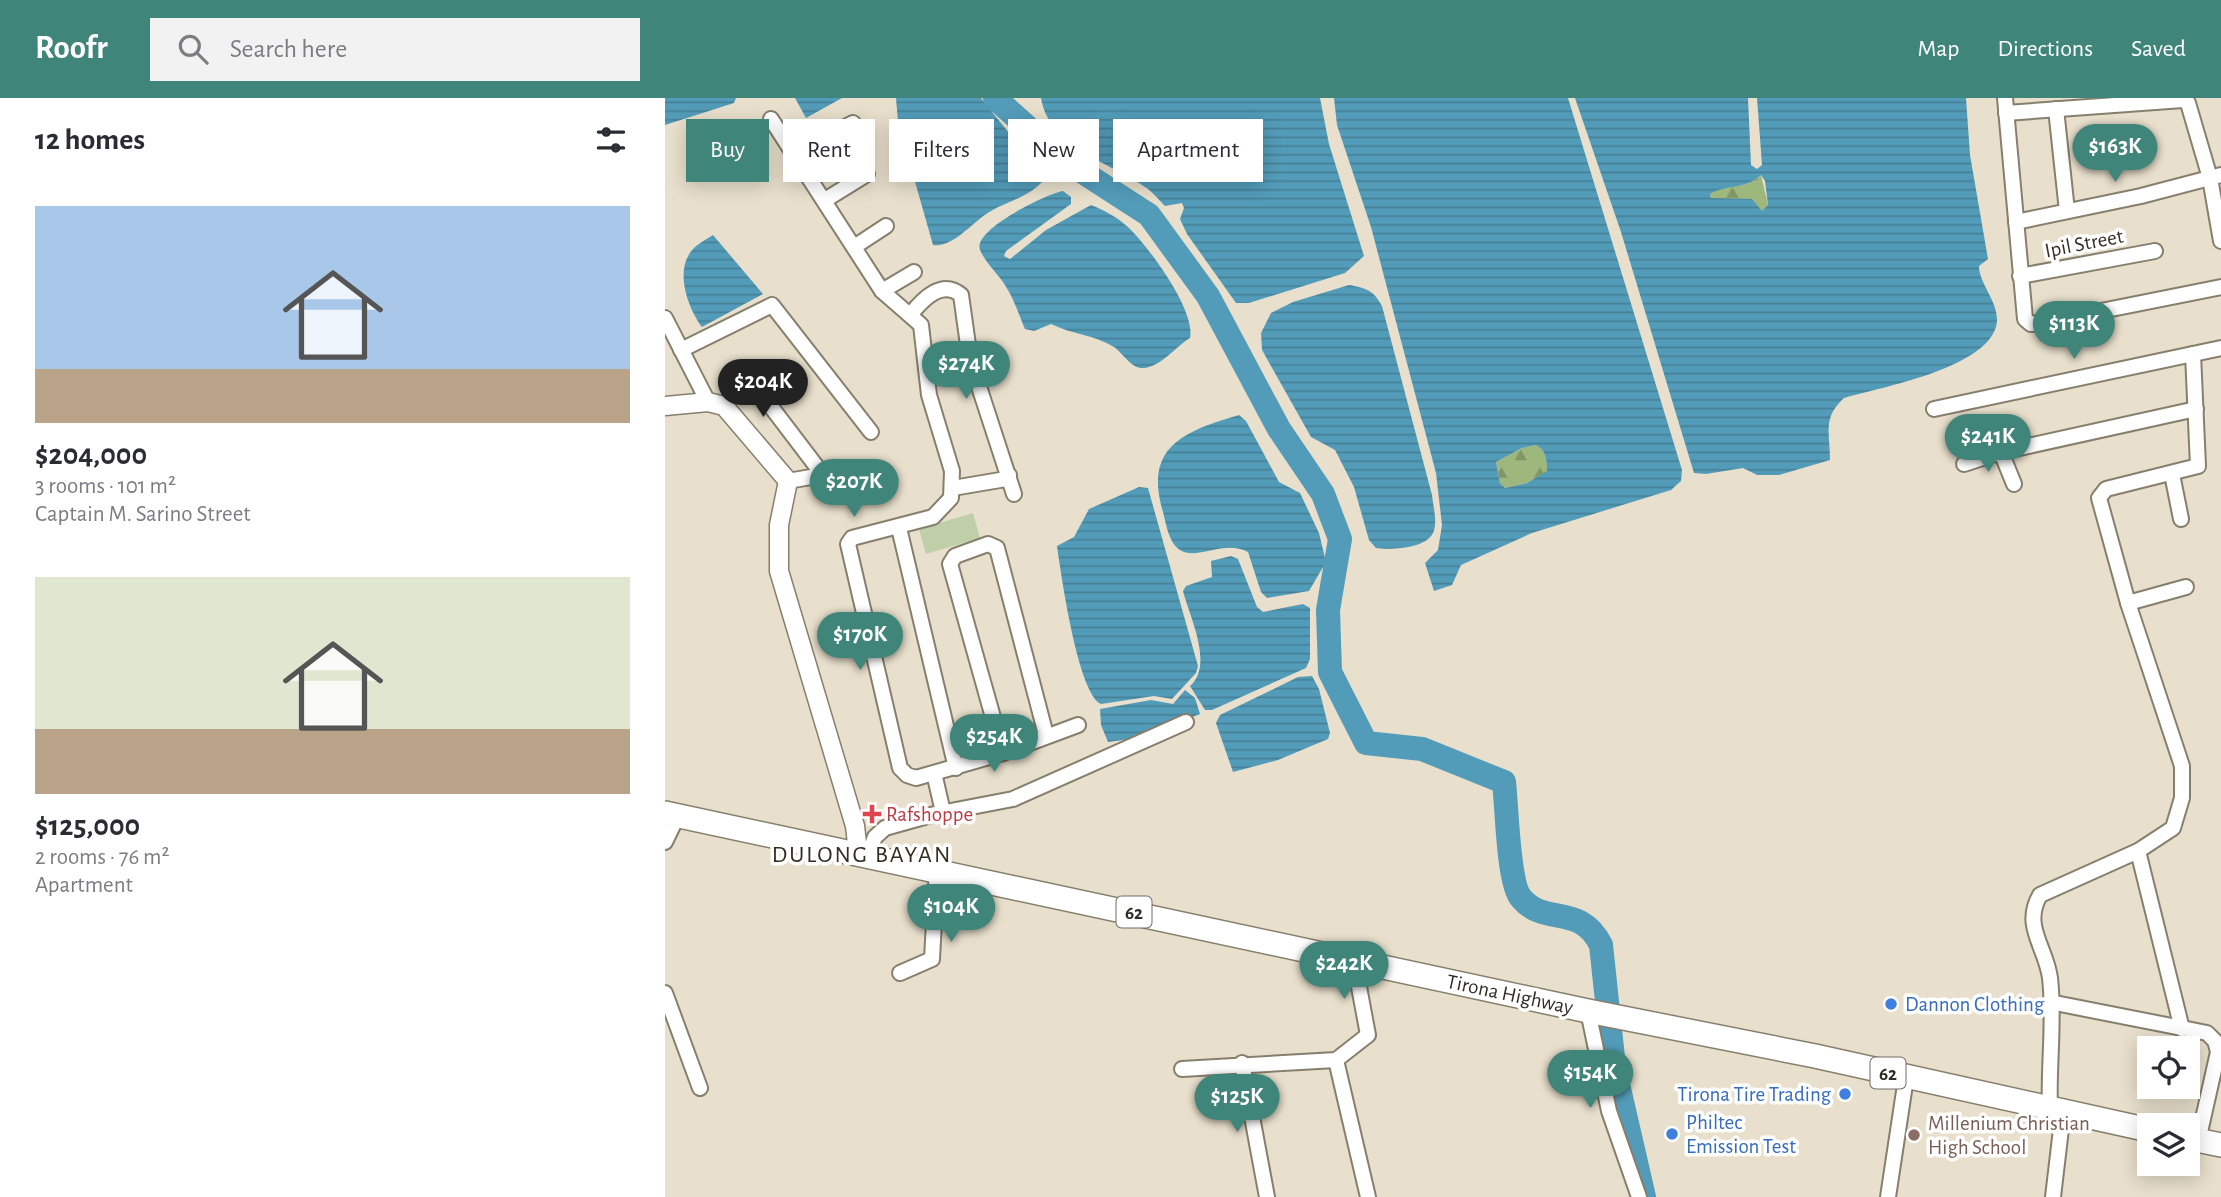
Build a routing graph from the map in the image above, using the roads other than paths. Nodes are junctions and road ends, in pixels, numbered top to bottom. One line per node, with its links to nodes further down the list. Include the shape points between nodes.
1 (2005, 98): 4 (street)
2 (2096, 102): 3 (street); 7 (street, via 2188,103)
3 (2056, 109): 4 (street); 11 (street)
4 (2006, 113): 12 (street)
5 (771, 119): 6 (street)
6 (783, 139)
7 (2215, 176): 11 (street); 14 (street)
8 (812, 182): 10 (street)
9 (854, 182): 10 (street)
10 (825, 200): 15 (street)
11 (2067, 211): 12 (street)
12 (2016, 222): 18 (street)
13 (885, 226): 15 (street)
14 (2221, 241)
15 (854, 247): 20 (street)
16 (2155, 251): 18 (street, Ipil Street)
17 (914, 272): 20 (street)
18 (2020, 276): 19 (street, via 2025,319 2031,324)
19 (2221, 287)
20 (883, 292): 21 (street)
21 (911, 314): 37 (street, via 930,293 955,290 961,295 970,359); 40 (street, via 921,326 924,370)
22 (665, 318): 24 (street)
23 (2221, 348): 25 (street)
24 (681, 350): 27 (street); 31 (street, via 772,305)
25 (2193, 354): 29 (street); 30 (street)
26 (753, 383): 36 (street)
27 (708, 402): 28 (street); 38 (street, via 724,406 737,417)
28 (665, 406)
29 (1934, 409)
30 (2196, 409): 32 (street); 35 (street, via 2200,460 2192,469)
31 (871, 432)
32 (2001, 452): 33 (street); 39 (street)
33 (1963, 464)
34 (851, 470): 36 (street)
35 (2172, 474): 42 (street); 45 (street, via 2101,493 2100,505)
36 (823, 475): 38 (street)
37 (1009, 475): 40 (street); 41 (street)
38 (788, 481): 56 (street, via 778,533 779,571)
39 (2014, 484)
40 (953, 488): 43 (street, via 941,511)
41 (1014, 494)
42 (2181, 519)
43 (899, 528): 50 (street); 51 (street, via 852,538 849,550 900,768 916,778)
44 (2186, 587): 45 (street)
45 (2127, 603): 55 (street, via 2182,765 2182,798 2173,828)
46 (1186, 722): 52 (street, via 1013,799)
47 (1078, 725): 48 (street)
48 (1046, 735): 49 (street); 49 (street, via 997,548 988,544 955,556 950,564)
49 (1003, 753): 50 (street)
50 (956, 768): 51 (street)
51 (930, 774): 52 (street)
52 (939, 813): 56 (street, via 885,828)
53 (671, 814): 54 (street); 56 (main road, Tirona Highway / 62)
54 (665, 842)
55 (2138, 851): 61 (street, via 2040,895 2032,909 2033,925 2050,976); 63 (street)
56 (863, 854): 57 (main road, Tirona Highway / 62)
57 (937, 869): 58 (main road, Tirona Highway / 62); 59 (street, via 932,960)
58 (1353, 960): 62 (main road, Tirona Highway / 62); 64 (street, via 1368,1035)
59 (900, 973)
60 (665, 993): 68 (street)
61 (2050, 1002): 63 (street); 69 (street)
62 (1595, 1012): 67 (main road, Tirona Highway / 62); 76 (street, via 1609,1111)
63 (2182, 1029): 70 (street, via 2207,1033 2218,1052)
64 (1336, 1060): 65 (street); 75 (street)
65 (1242, 1063): 66 (street); 74 (street)
66 (1182, 1069)
67 (1906, 1078): 69 (main road, Tirona Highway / 62); 77 (street)
68 (700, 1088)
69 (2057, 1111): 71 (main road, Tirona Highway / 62); 78 (street)
70 (2200, 1115)
71 (2137, 1128)
72 (2200, 1140): 73 (main road)
73 (2221, 1145)
74 (1267, 1197)
75 (1368, 1197)
76 (1639, 1197)
77 (1888, 1197)
78 (2053, 1197)

